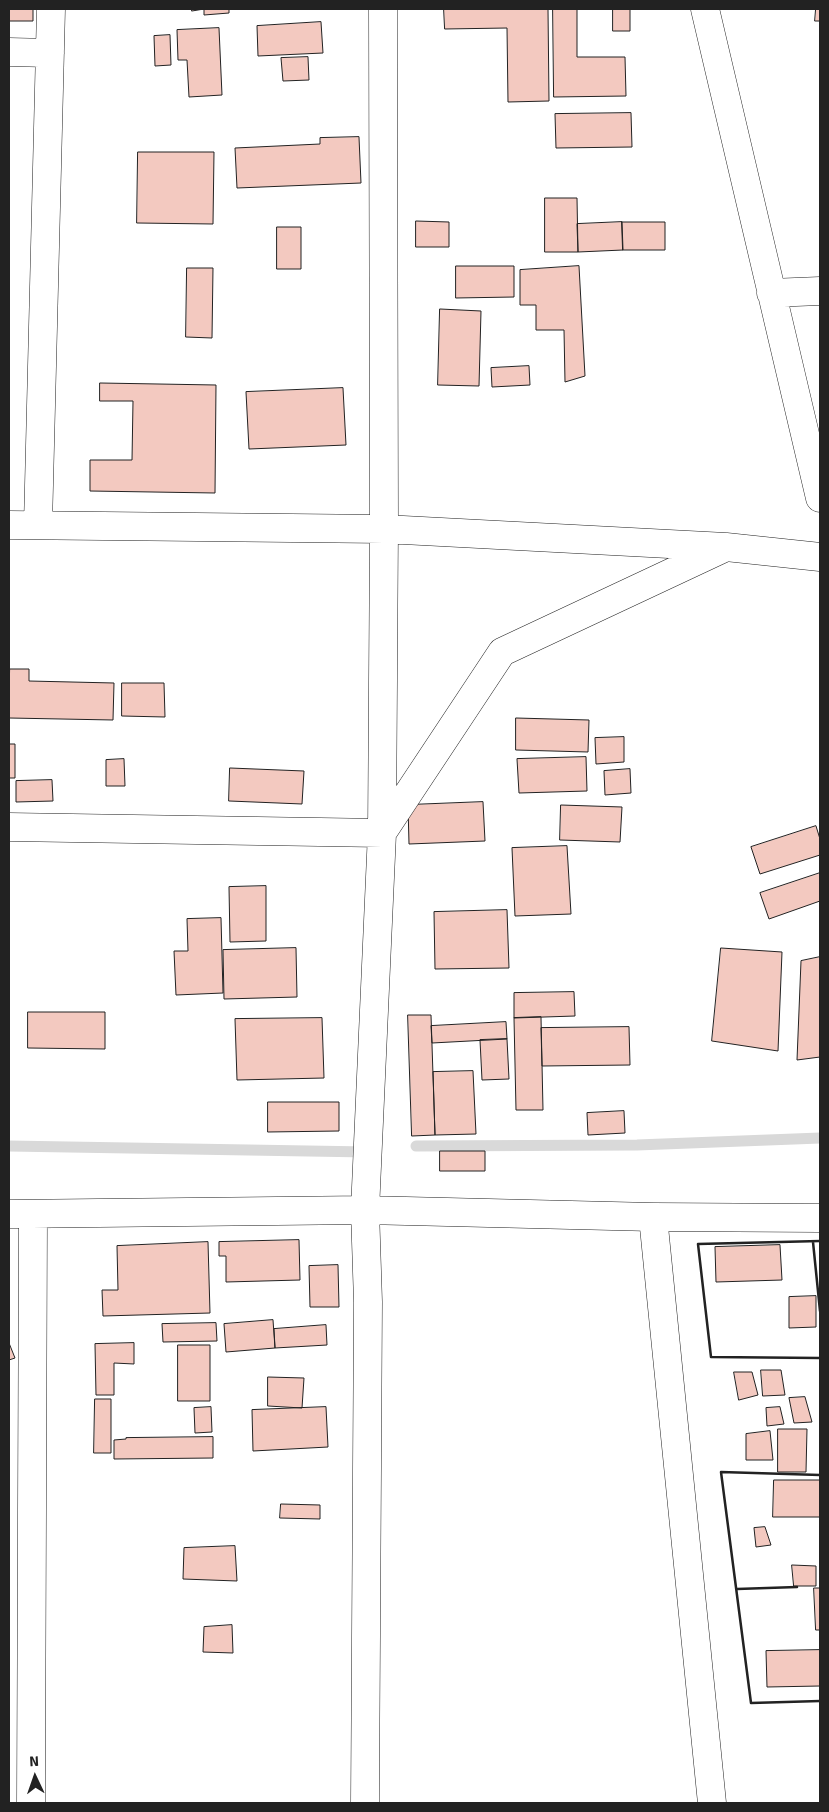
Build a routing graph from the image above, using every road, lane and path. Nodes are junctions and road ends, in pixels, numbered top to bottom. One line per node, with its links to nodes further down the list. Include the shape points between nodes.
1 (51, 9): 5 (street)
2 (383, 9): 11 (street)
3 (705, 9): 7 (street)
4 (9, 52): 5 (street)
5 (50, 53): 10 (street)
6 (820, 292): 7 (street)
7 (772, 293): 8 (street)
8 (820, 498)
9 (9, 524): 10 (street)
10 (38, 525): 11 (street)
11 (384, 529): 12 (street); 15 (street)
12 (726, 547): 13 (street); 15 (street, via 502,652)
13 (820, 557)
14 (9, 827): 15 (street)
15 (382, 833): 16 (street)
16 (365, 1210): 17 (street); 18 (street); 21 (street, via 368,1302)
17 (21, 1215): 20 (street)
18 (653, 1217): 19 (street); 22 (street)
19 (820, 1218)
20 (31, 1803)
21 (365, 1803)
22 (712, 1803)

